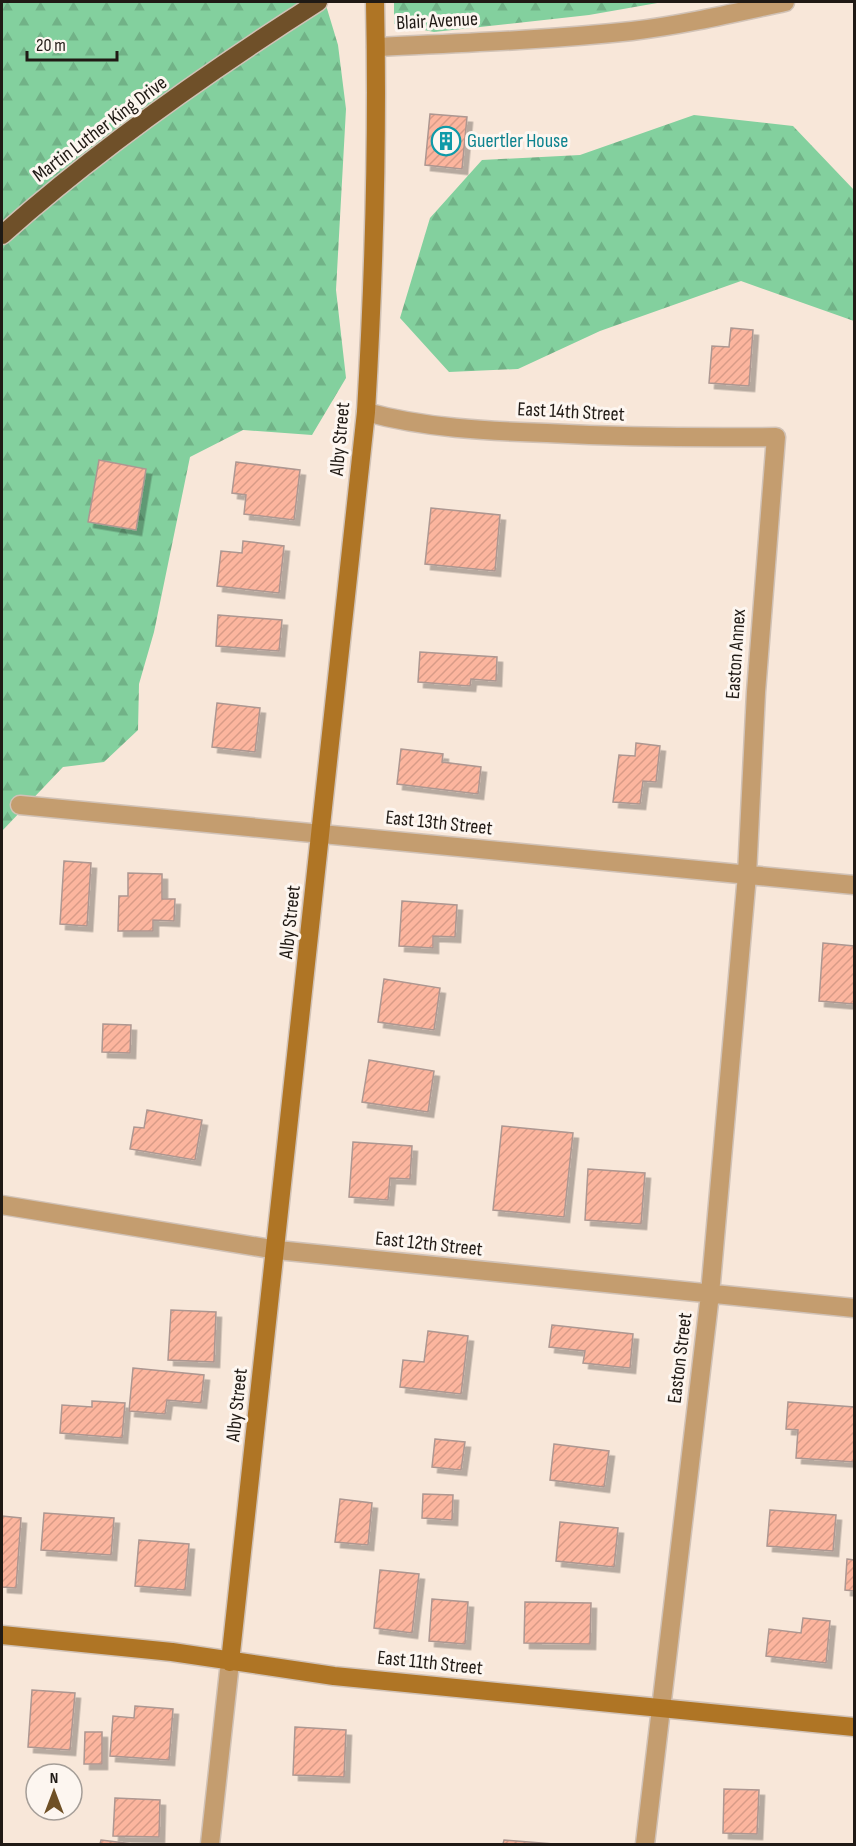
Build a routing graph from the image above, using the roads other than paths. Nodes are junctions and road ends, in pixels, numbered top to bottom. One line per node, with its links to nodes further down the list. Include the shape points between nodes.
1 (318, 2): 5 (highway, Martin Luther King Drive, via 130,132)
2 (375, 2): 4 (street, Alby Street)
3 (785, 2): 4 (street, Blair Avenue, via 634,30)
4 (376, 47): 6 (street, Alby Street, via 372,305)
5 (2, 235)
6 (366, 412): 7 (street, East 14th Street, via 401,422 502,431 658,438); 9 (street, Alby Street)
7 (776, 437): 10 (street, Easton Annex, via 756,692)
8 (20, 804): 9 (street, East 13th Street)
9 (322, 834): 10 (street, East 13th Street); 13 (street, Alby Street)
10 (747, 875): 11 (street, East 13th Street); 14 (street, Easton Street)
11 (855, 885)
12 (2, 1205): 13 (street, East 12th Street)
13 (277, 1250): 14 (street, East 12th Street); 17 (street, Alby Street)
14 (710, 1294): 15 (street, East 12th Street); 18 (street, Easton Street)
15 (855, 1308)
16 (2, 1635): 17 (street, East 11th Street, via 172,1652)
17 (230, 1662): 18 (street, East 11th Street); 20 (street, Alby Street)
18 (661, 1708): 19 (street, East 11th Street); 21 (street, Easton Street)
19 (855, 1727)
20 (210, 1845)
21 (645, 1845)

